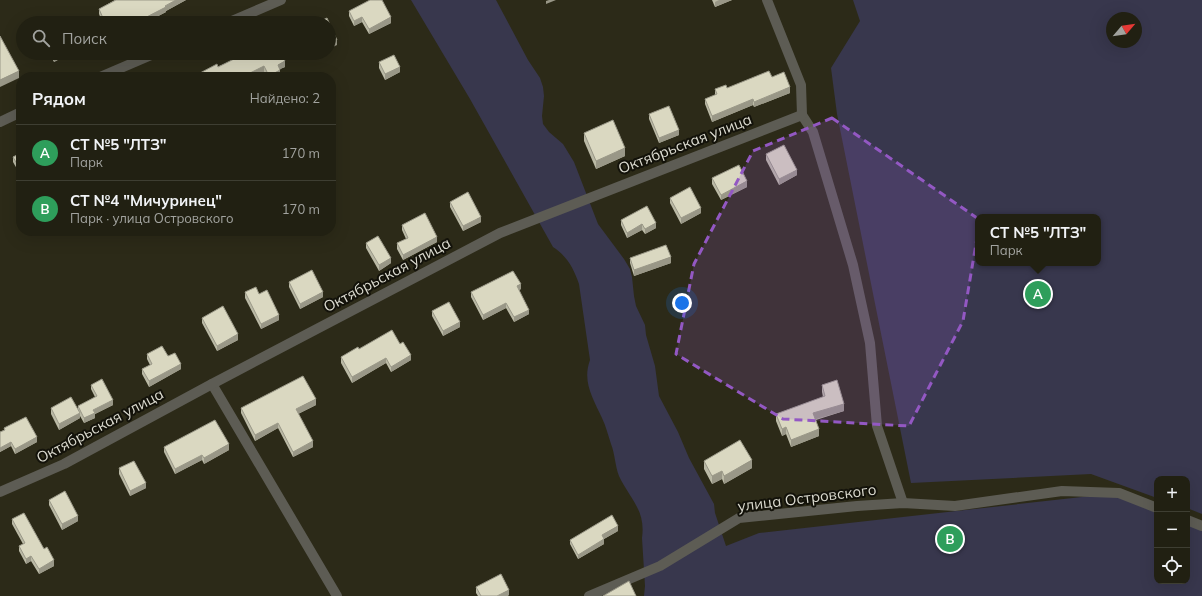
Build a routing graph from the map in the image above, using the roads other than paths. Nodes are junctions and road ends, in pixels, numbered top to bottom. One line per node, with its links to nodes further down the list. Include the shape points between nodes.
1 (281, 0): 3 (street)
2 (767, 0): 7 (street, via 801,84)
3 (243, 16)
4 (140, 60): 5 (street)
5 (112, 72)
6 (16, 114): 8 (street)
7 (802, 115): 9 (street, Октябрьская улица, via 500,233); 11 (street, via 813,132 852,265 870,343 878,426)
8 (0, 122)
9 (212, 384): 10 (street, Октябрьская улица, via 64,464); 15 (street)
10 (0, 492)
11 (903, 504): 12 (street, улица Островского, via 955,506 1062,491 1119,492); 16 (street, улица Островского, via 739,518 660,566)
12 (1154, 507)
13 (1190, 521): 14 (street)
14 (1202, 526)
15 (337, 596)
16 (589, 596)

